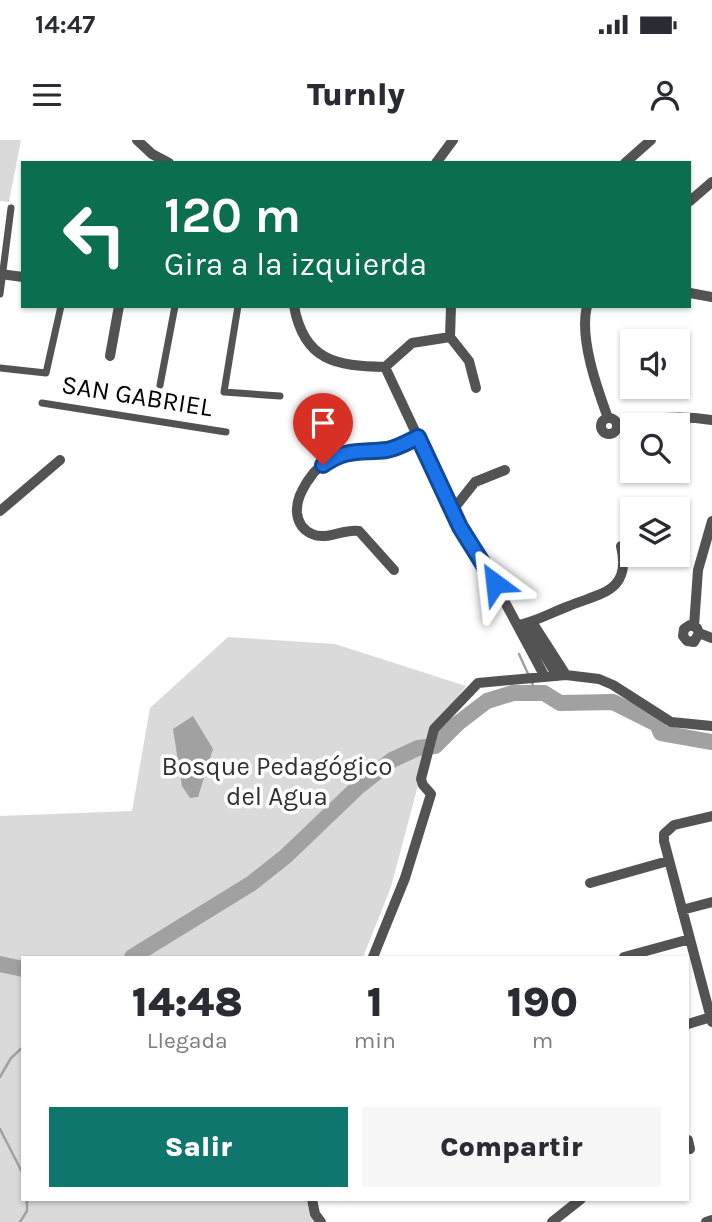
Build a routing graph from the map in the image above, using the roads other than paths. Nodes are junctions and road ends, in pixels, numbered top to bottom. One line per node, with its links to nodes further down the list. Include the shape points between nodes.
1 (137, 140): 4 (street)
2 (453, 140): 5 (street)
3 (651, 140): 6 (street)
4 (165, 161)
5 (437, 161)
6 (627, 161)
7 (712, 182): 8 (street)
8 (691, 200)
9 (11, 208): 10 (street)
10 (2, 275): 11 (street); 13 (street)
11 (21, 278)
12 (691, 293): 14 (street)
13 (0, 294)
14 (712, 297)
15 (61, 308): 25 (street, via 46,373)
16 (119, 308): 23 (street)
17 (175, 308): 26 (street)
18 (238, 308): 28 (street, via 224,392)
19 (295, 308): 24 (street, via 304,339 323,357 347,366)
20 (451, 308): 22 (street)
21 (587, 308): 30 (street, via 589,349 608,418 618,426 668,416)
22 (450, 337): 24 (street, via 412,343); 27 (street, via 468,361)
23 (110, 356)
24 (385, 367): 32 (street)
25 (0, 368)
26 (160, 386)
27 (476, 388)
28 (280, 396)
29 (42, 403): 31 (street, SAN GABRIEL)
30 (712, 420)
31 (226, 432)
32 (418, 437): 36 (street); 39 (street, via 387,450 337,455 312,474 297,502 303,528 323,536 359,531)
33 (60, 460): 35 (street)
34 (505, 470): 36 (street, via 475,482)
35 (0, 510)
36 (452, 511): 40 (street)
37 (712, 521): 41 (street, via 698,570 697,630)
38 (624, 567): 40 (street, via 615,586 605,594)
39 (394, 570)
40 (525, 623): 42 (street); 43 (street)
41 (712, 638)
42 (561, 676): 43 (street); 44 (street, via 599,679 671,722)
43 (540, 677): 51 (street, via 478,682 435,729 421,779 431,794 405,878)
44 (712, 726)
45 (712, 816): 46 (street, via 674,825 664,834)
46 (668, 861): 47 (street); 49 (street)
47 (590, 883)
48 (712, 902): 49 (street)
49 (682, 910): 50 (street)
50 (690, 939): 52 (street); 53 (street)
51 (373, 956)
52 (628, 956)
53 (708, 988): 54 (street)
54 (711, 1019): 55 (street)
55 (689, 1024)
56 (312, 1201): 59 (street)
57 (578, 1201): 60 (street)
58 (712, 1220): 61 (street)
59 (321, 1222)
60 (552, 1222)
61 (706, 1222)

